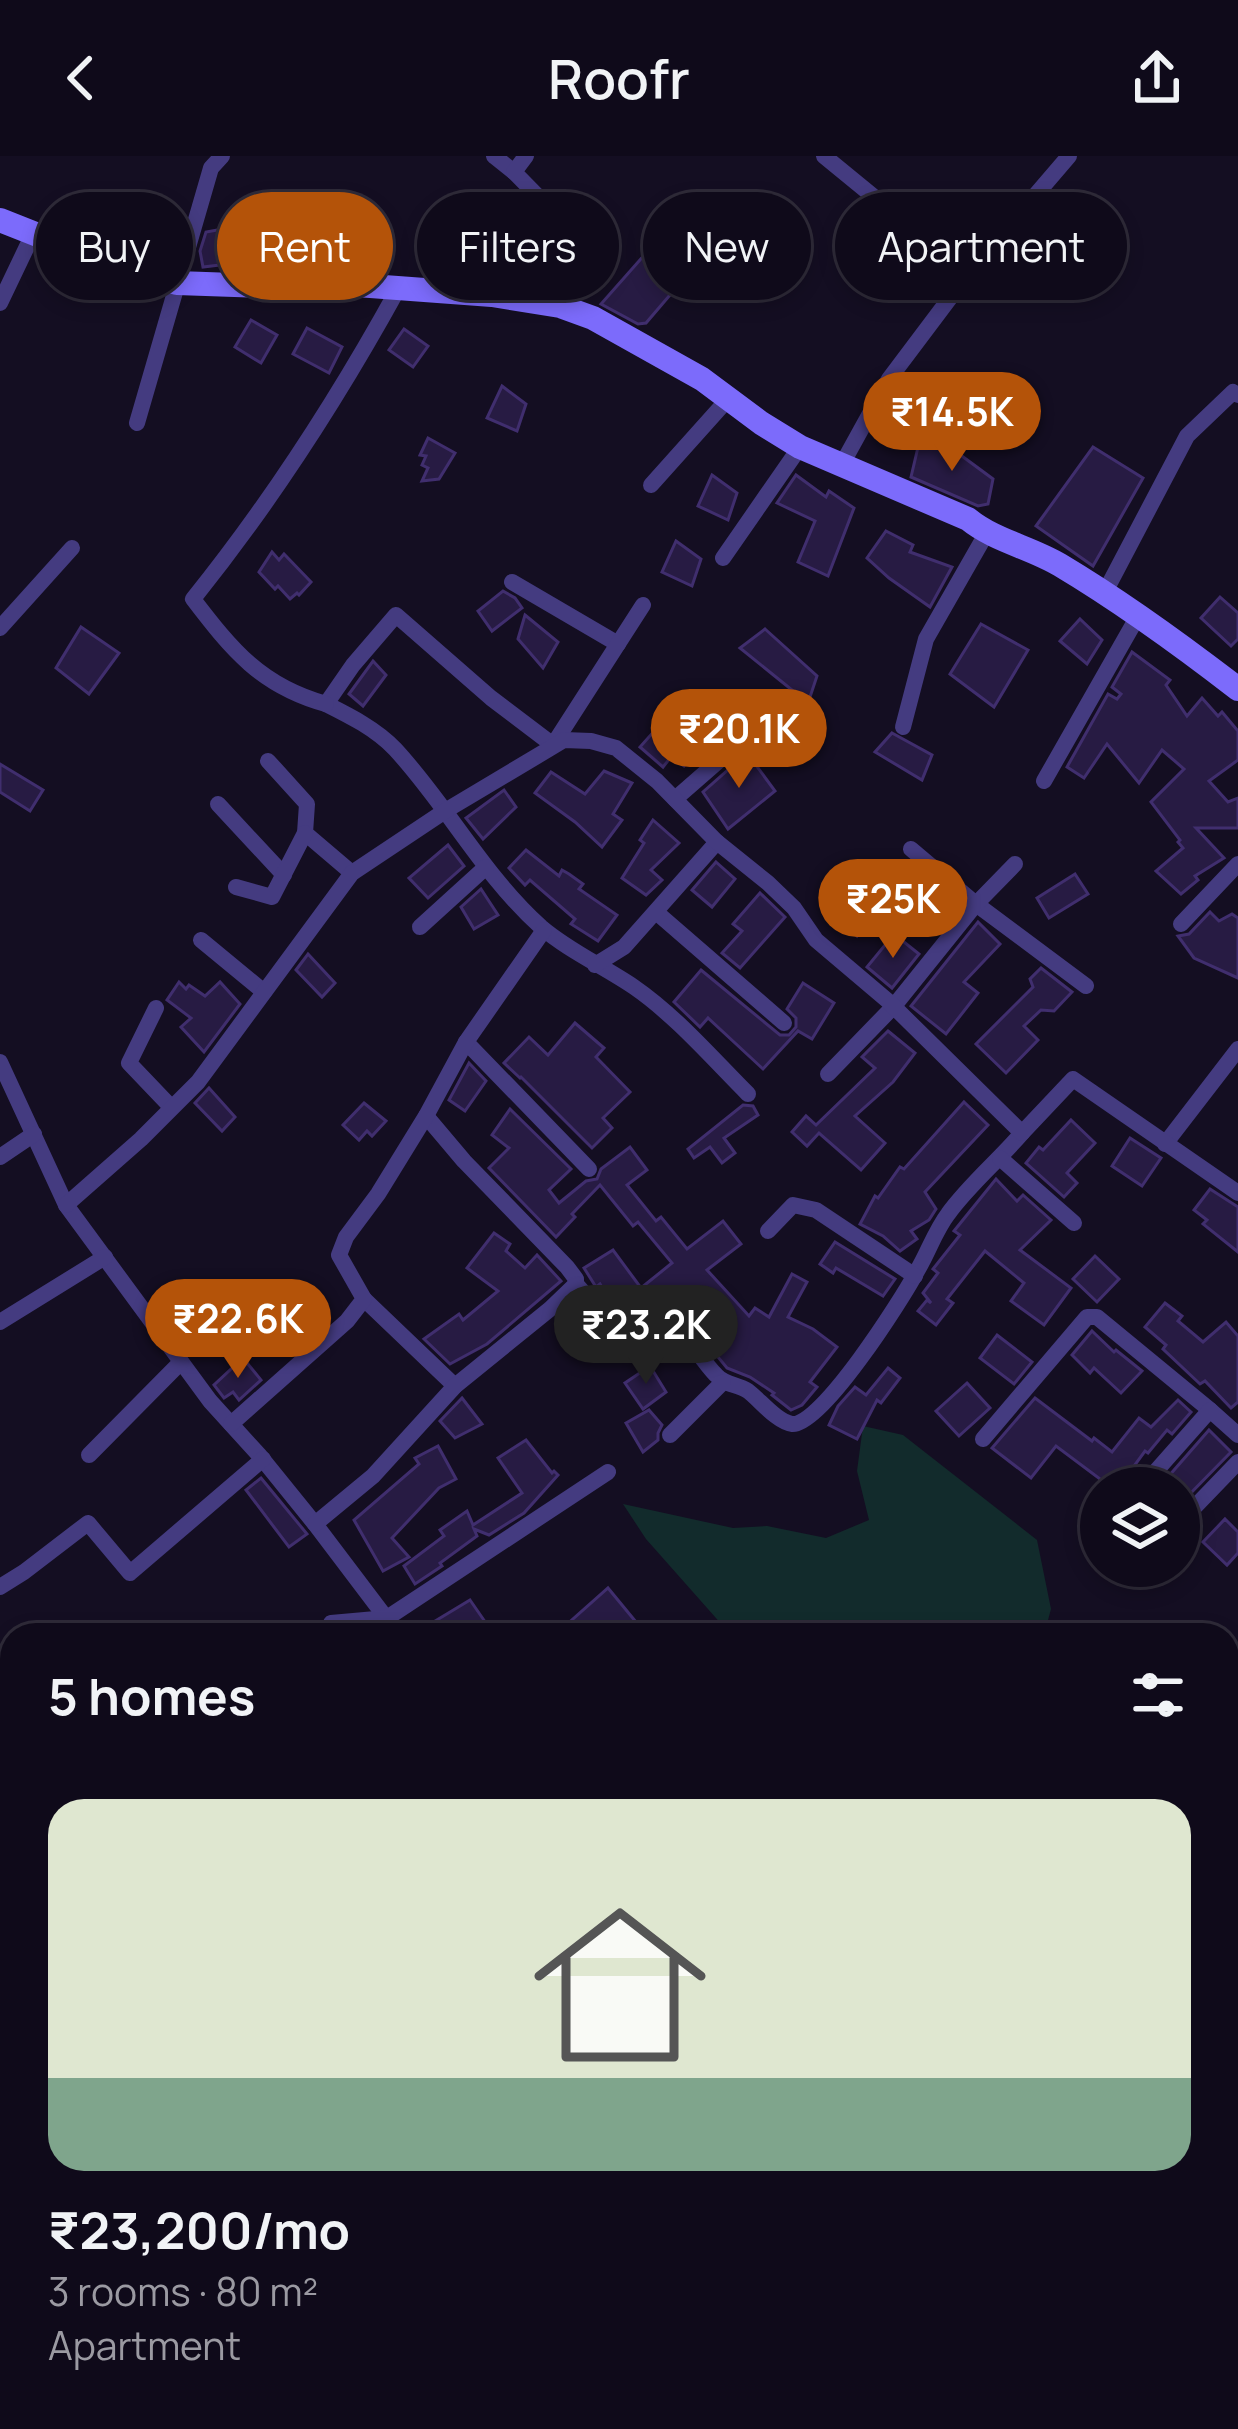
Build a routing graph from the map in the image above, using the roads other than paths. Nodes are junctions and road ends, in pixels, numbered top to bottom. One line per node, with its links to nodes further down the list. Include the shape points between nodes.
1 (221, 156): 11 (street)
2 (494, 156): 6 (street)
3 (526, 156): 6 (street)
4 (824, 156): 8 (street)
5 (1069, 156): 9 (street)
6 (514, 172): 7 (street)
7 (534, 192)
8 (868, 192)
9 (1038, 192)
10 (0, 220): 12 (main road)
11 (193, 229)
12 (33, 234): 13 (main road); 20 (street)
13 (36, 235)
14 (193, 284): 15 (main road)
15 (398, 289): 16 (main road); 37 (street, via 278,486 193,599 246,663)
16 (417, 290)
17 (172, 300): 23 (street)
18 (532, 300): 22 (main road, via 593,318)
19 (948, 300): 25 (street, via 889,379)
20 (0, 303)
21 (1236, 391): 31 (street, via 1187,436)
22 (728, 399): 24 (main road); 26 (street)
23 (137, 423)
24 (800, 447): 25 (main road); 29 (street)
25 (842, 466): 27 (main road, via 920,496)
26 (651, 485)
27 (986, 534): 31 (main road, via 1034,550); 38 (street, via 926,639)
28 (72, 548): 34 (street)
29 (723, 558)
30 (512, 582): 35 (street)
31 (1104, 594): 33 (main road)
32 (643, 605): 35 (street)
33 (1138, 616): 36 (main road); 42 (street)
34 (0, 628)
35 (618, 644): 40 (street)
36 (1238, 689)
37 (326, 704): 40 (street, via 396,615); 45 (street, via 393,747)
38 (903, 727)
39 (754, 730): 43 (street)
40 (553, 745): 43 (street, via 616,748); 45 (street)
41 (268, 761): 46 (street, via 307,804)
42 (1044, 781)
43 (675, 799): 47 (street)
44 (218, 804): 53 (street)
45 (445, 811): 51 (street); 52 (street)
46 (305, 833): 52 (street); 53 (street)
47 (717, 842): 56 (street); 64 (street)
48 (911, 849): 55 (street)
49 (1015, 864): 55 (street)
50 (1238, 864): 57 (street)
51 (486, 867): 58 (street); 59 (street)
52 (352, 873): 63 (street)
53 (284, 875): 54 (street, via 272,897)
54 (236, 887)
55 (976, 904): 62 (street); 64 (street)
56 (656, 912): 61 (street); 66 (street)
57 (1181, 924)
58 (420, 927)
59 (544, 930): 61 (street); 67 (street)
60 (201, 940): 63 (street)
61 (595, 964): 71 (street, via 673,1018)
62 (1086, 986)
63 (264, 992): 72 (street)
64 (893, 1006): 70 (street); 74 (street)
65 (156, 1008): 72 (street, via 129,1063)
66 (784, 1023)
67 (466, 1042): 73 (street); 79 (street)
68 (1238, 1049): 76 (street)
69 (0, 1062): 75 (street)
70 (828, 1074)
71 (748, 1094)
72 (170, 1107): 81 (street)
73 (426, 1116): 86 (street); 87 (street, via 339,1255)
74 (1022, 1133): 76 (street, via 1073,1079); 78 (street)
75 (34, 1134): 77 (street); 81 (street)
76 (1166, 1144): 80 (street)
77 (0, 1157)
78 (1000, 1158): 82 (street); 85 (street, via 946,1216)
79 (589, 1169)
80 (1238, 1193)
81 (66, 1205): 84 (street)
82 (1074, 1223)
83 (768, 1231): 85 (street, via 802,1205)
84 (105, 1257): 88 (street); 89 (street)
85 (915, 1276): 90 (street, via 808,1420 785,1422)
86 (576, 1283): 90 (street, via 625,1340 637,1347 672,1323); 91 (street)
87 (364, 1299): 91 (street); 93 (street)
88 (0, 1322)
89 (182, 1362): 93 (street); 97 (street)
90 (724, 1382): 94 (street)
91 (455, 1387): 103 (street, via 373,1476)
92 (1210, 1410): 95 (street); 96 (street, via 1097,1317 1087,1317); 100 (street)
93 (231, 1424): 98 (street)
94 (670, 1435)
95 (1238, 1435)
96 (983, 1439)
97 (88, 1455)
98 (263, 1459): 103 (street); 104 (street, via 130,1574 88,1523)
99 (1238, 1462): 102 (street)
100 (1160, 1467)
101 (608, 1472): 105 (street)
102 (1200, 1501)
103 (315, 1523): 105 (street)
104 (0, 1587)
105 (387, 1618): 106 (street); 107 (street)
106 (331, 1623)
107 (391, 1623)

